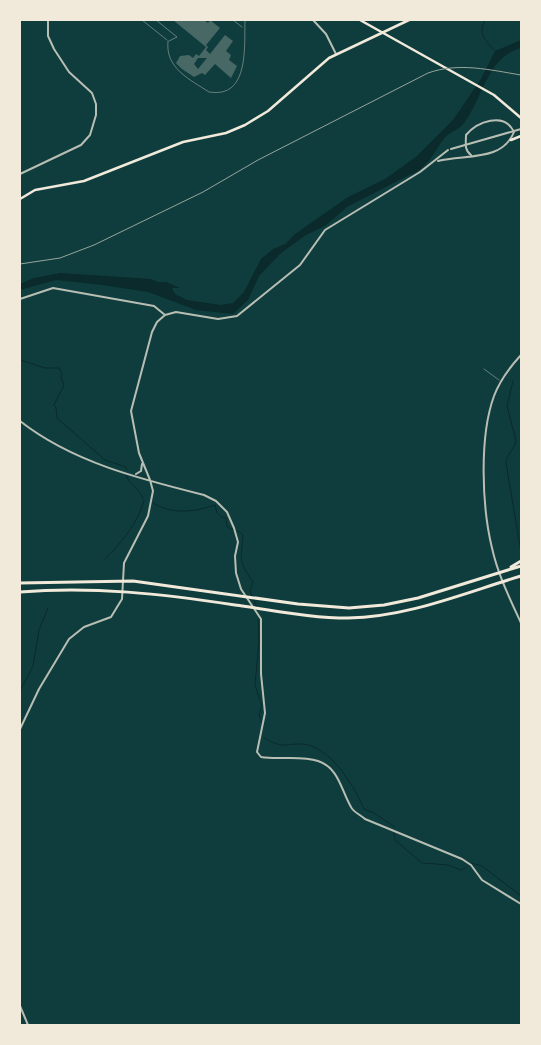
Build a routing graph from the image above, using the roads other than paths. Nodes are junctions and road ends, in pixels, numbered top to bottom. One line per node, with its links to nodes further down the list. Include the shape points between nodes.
1 (48, 20): 22 (street, via 48,36 54,50 69,72 92,93 96,115 91,133 82,146)
2 (89, 20): 3 (street)
3 (102, 20)
4 (142, 20): 12 (lane)
5 (156, 20): 12 (lane, via 177,37)
6 (233, 20): 11 (lane)
7 (245, 20): 11 (lane)
8 (313, 20): 13 (street, via 326,34)
9 (360, 20): 14 (main road, via 488,92)
10 (409, 20): 13 (main road)
11 (244, 28): 12 (lane, via 239,80 231,88 215,93 173,66)
12 (168, 41)
13 (336, 54): 23 (main road, via 268,111 245,125 183,142 84,181 35,190)
14 (521, 118)
15 (521, 130): 16 (street)
16 (514, 132): 18 (street); 19 (street); 19 (street, via 504,122 480,123 466,135)
17 (521, 136): 18 (main road)
18 (511, 140): 20 (street, via 498,152)
19 (466, 146): 20 (street); 21 (street, via 449,150)
20 (472, 155): 21 (street)
21 (436, 162): 25 (street, via 325,230 300,265 237,316 218,319 176,312)
22 (20, 174)
23 (20, 199)
24 (20, 299): 25 (street, via 53,288 154,306)
25 (165, 315): 30 (street, via 152,332 133,401 132,424)
26 (521, 355): 28 (street)
27 (484, 369): 28 (lane)
28 (500, 381): 39 (street, via 490,407 484,502 495,560)
29 (20, 421): 31 (street, via 79,457)
30 (142, 464): 31 (street, via 141,471); 32 (street)
31 (134, 475): 32 (street)
32 (150, 480): 40 (street, via 152,491 148,516 124,563 119,607 111,617 84,627 69,639); 41 (street, via 204,495 227,512 234,528 238,542 236,573 241,588 261,619 265,713 257,752 261,757 308,758 321,762 341,783 351,809 366,819 462,859 482,880)
33 (521, 561): 35 (highway)
34 (521, 566): 35 (highway)
35 (502, 572): 37 (highway, via 426,596 384,605 332,608 133,581)
36 (521, 576): 38 (highway, via 416,609 332,618 132,591)
37 (20, 582)
38 (20, 592)
39 (521, 624)
40 (20, 729)
41 (521, 904)
42 (20, 1006): 43 (street)
43 (28, 1025)

